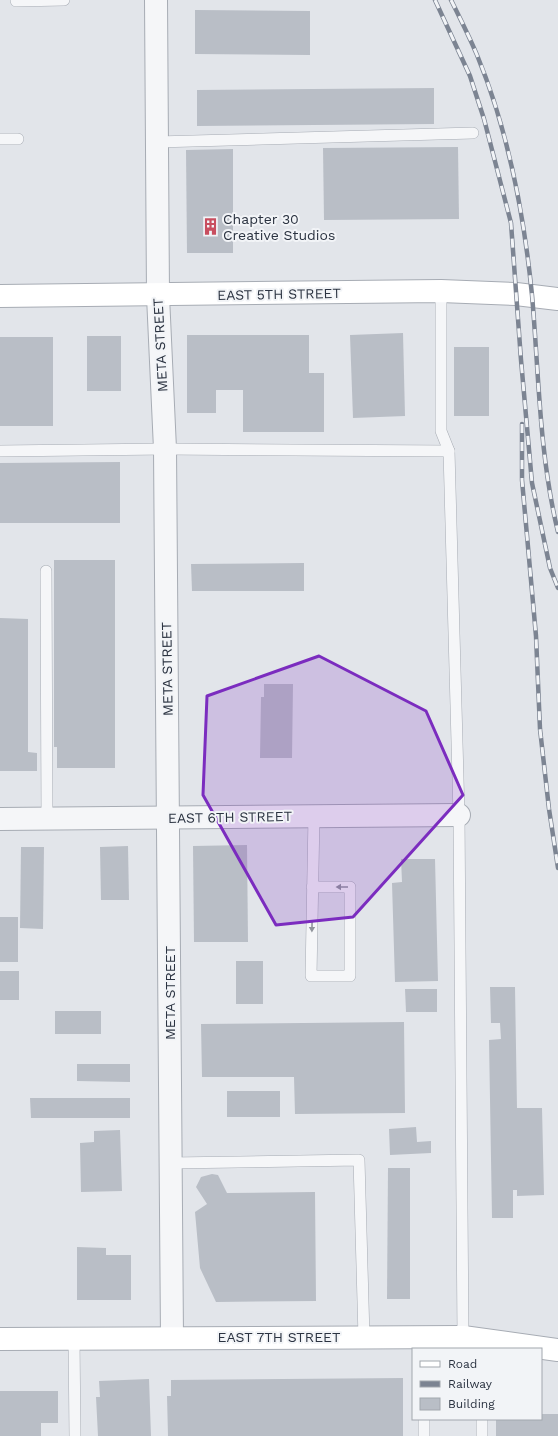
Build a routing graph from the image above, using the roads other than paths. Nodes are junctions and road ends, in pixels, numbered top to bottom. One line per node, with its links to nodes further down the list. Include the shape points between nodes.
1 (64, 0): 3 (lane)
2 (156, 0): 7 (street, META STREET)
3 (16, 1)
4 (473, 133): 7 (lane)
5 (0, 139): 6 (lane)
6 (18, 139)
7 (156, 142): 10 (street, META STREET)
8 (440, 291): 10 (street, EAST 5TH STREET); 11 (street, EAST 5TH STREET, via 516,294); 14 (lane, via 441,431)
9 (0, 296): 10 (street, EAST 5TH STREET)
10 (158, 296): 12 (street, META STREET)
11 (558, 299)
12 (165, 449): 13 (lane); 14 (lane); 18 (street, META STREET)
13 (0, 451)
14 (449, 451): 16 (lane)
15 (46, 571): 20 (lane)
16 (460, 815): 17 (street, EAST 6TH STREET); 24 (lane)
17 (314, 816): 18 (street, EAST 6TH STREET); 21 (lane)
18 (168, 818): 20 (street, EAST 6TH STREET); 22 (street, META STREET)
19 (0, 819): 20 (street, EAST 6TH STREET)
20 (47, 819)
21 (312, 887): 21 (lane, one-way to 21, via 311,976 350,976 350,887)
22 (171, 1163): 23 (lane, via 359,1160); 26 (street, META STREET)
23 (364, 1337): 26 (street, EAST 7TH STREET); 28 (street, EAST 7TH STREET)
24 (463, 1337): 28 (street, EAST 7TH STREET); 29 (street, EAST 7TH STREET)
25 (74, 1338): 26 (street, EAST 7TH STREET); 27 (street, EAST 7TH STREET); 35 (lane)
26 (172, 1338)
27 (0, 1339)
28 (423, 1343)
29 (488, 1345): 30 (street, EAST 7TH STREET)
30 (530, 1348)
31 (542, 1349): 32 (street, EAST 7TH STREET)
32 (558, 1350)
33 (424, 1420): 36 (lane)
34 (482, 1420): 37 (lane)
35 (75, 1436)
36 (424, 1436)
37 (482, 1436)

